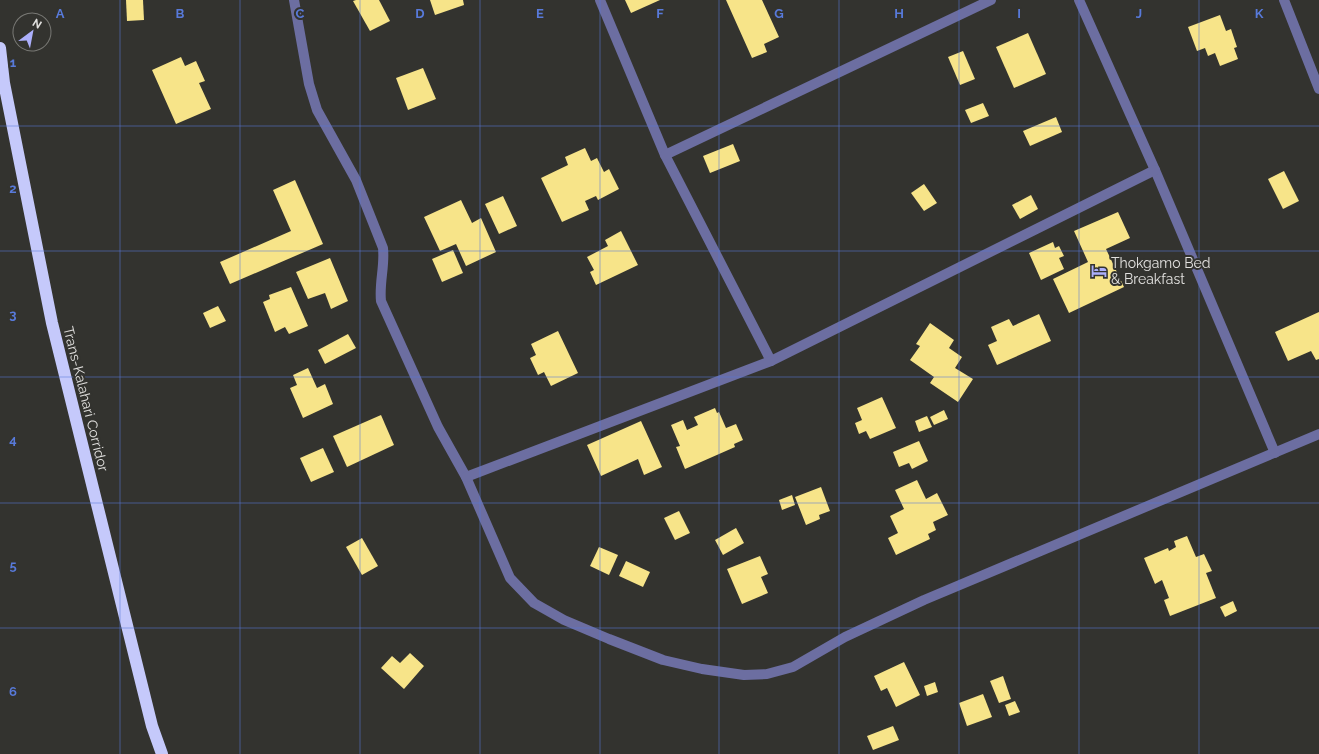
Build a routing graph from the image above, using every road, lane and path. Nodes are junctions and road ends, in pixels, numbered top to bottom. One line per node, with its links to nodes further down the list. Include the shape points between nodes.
1 (294, 0): 13 (street, via 309,84 317,110 356,180 383,248 381,301 438,427)
2 (600, 0): 8 (street)
3 (992, 0): 8 (street)
4 (1079, 0): 9 (street)
5 (1284, 0): 7 (street)
6 (0, 48): 14 (highway, Trans-Kalahari Corridor, via 4,83 52,323 150,718)
7 (1319, 89)
8 (665, 155): 10 (street)
9 (1155, 170): 10 (street); 12 (street)
10 (772, 361): 13 (street)
11 (1319, 434): 12 (street)
12 (1275, 454): 13 (street, via 924,600 845,637 793,667 767,674 723,672 663,660 564,620 534,602 510,578)
13 (466, 477)
14 (162, 754)

